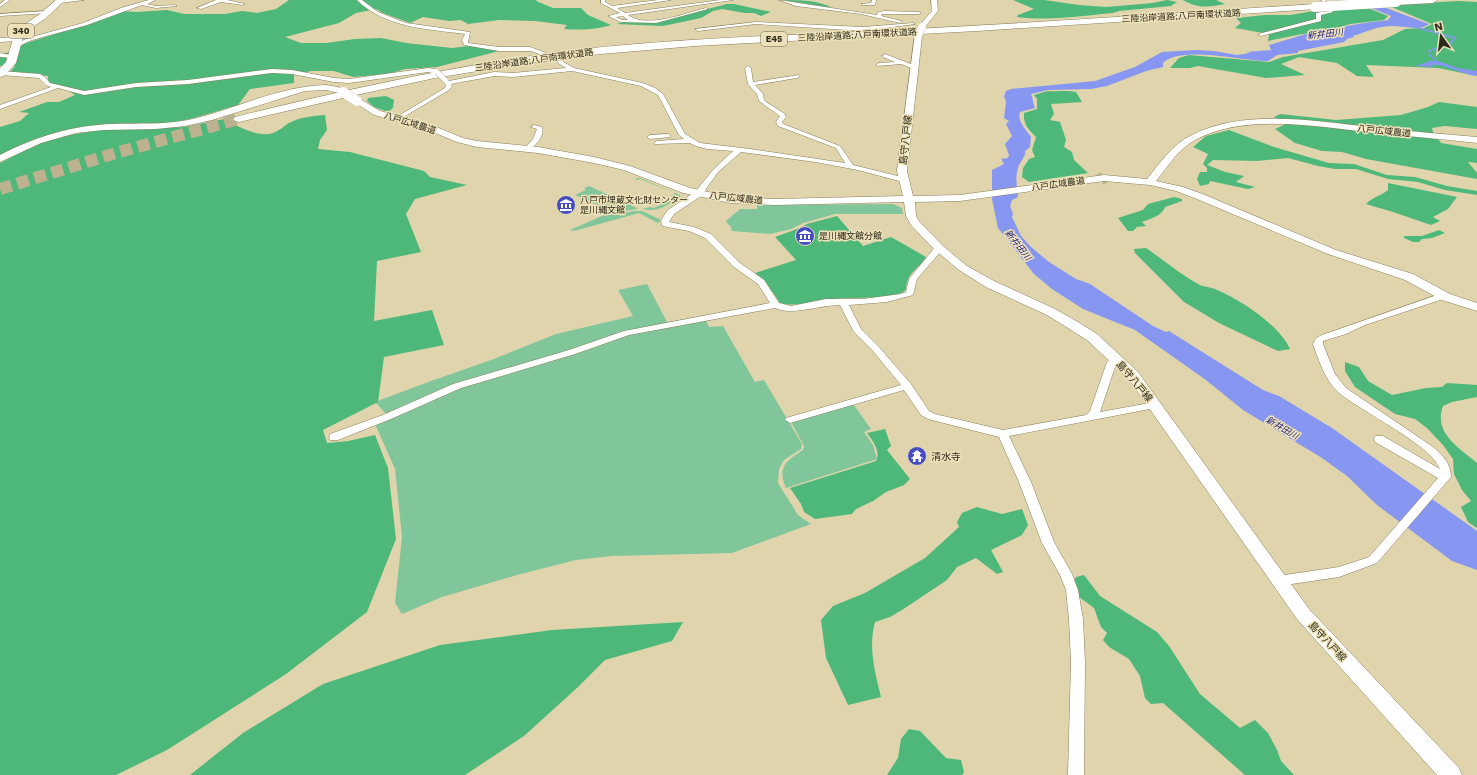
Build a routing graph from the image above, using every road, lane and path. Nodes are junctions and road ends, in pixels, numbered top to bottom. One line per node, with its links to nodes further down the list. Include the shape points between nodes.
1 (8, 0): 19 (street)
2 (82, 0): 14 (street)
3 (154, 0): 16 (street)
4 (218, 0): 17 (street); 22 (street)
5 (359, 0): 35 (street, via 376,13 406,24 468,33 466,44 499,49 530,49)
6 (603, 0): 21 (street, via 604,4)
7 (669, 0): 8 (street, via 677,3); 21 (street)
8 (701, 0)
9 (780, 0): 27 (street, via 801,6 861,13)
10 (874, 0): 18 (street, via 873,4)
11 (934, 0): 30 (street, 島守八戸線, via 935,11)
12 (1324, 0): 32 (street, via 1322,4 1331,12 1318,14 1319,20)
13 (1433, 0): 52 (highway, 三陸沿岸道路;八戸南環状道路 / E45, bridge, via 678,44 586,52 432,76)
14 (60, 1): 23 (highway, 340)
15 (727, 1): 25 (street); 28 (street, via 662,20)
16 (141, 3): 20 (street, via 156,7); 34 (street, via 85,24)
17 (243, 4)
18 (863, 4)
19 (0, 6)
20 (175, 6)
21 (610, 7): 25 (street)
22 (199, 8)
23 (48, 12): 26 (street); 34 (highway, 340, via 21,31)
24 (919, 13): 27 (street, via 885,12 880,13)
25 (623, 14): 28 (street); 28 (street, via 610,16 621,21)
26 (0, 15)
27 (878, 18): 29 (street)
28 (632, 20)
29 (912, 24): 30 (street); 31 (street, via 863,29 756,23)
30 (923, 26): 43 (street, 島守八戸線, bridge, via 918,36)
31 (698, 29)
32 (1261, 34)
33 (0, 40): 34 (street)
34 (17, 42): 37 (highway, 340)
35 (546, 54)
36 (0, 55): 37 (street)
37 (13, 56): 45 (highway, 340)
38 (886, 56): 40 (street)
39 (560, 62): 44 (street)
40 (903, 64): 41 (street); 43 (street)
41 (879, 65)
42 (748, 68): 48 (street)
43 (914, 68): 63 (street, 島守八戸線)
44 (572, 69): 47 (street, via 513,75 494,74); 54 (street, via 653,89 660,94)
45 (2, 71): 49 (street, via 40,76 48,84)
46 (797, 76): 48 (street)
47 (446, 82): 49 (street, bridge, via 434,70 349,81 272,71 91,92); 51 (street, via 449,86 447,89)
48 (751, 84): 62 (street, via 764,103 783,115 778,123 780,125 838,147)
49 (56, 87): 50 (street)
50 (0, 107)
51 (398, 118): 59 (street, 八戸広域農道, via 426,126 464,142); 61 (street, 八戸広域農道, bridge, via 377,113 334,88 296,91 185,123 93,128 67,132 30,143)
52 (239, 119)
53 (534, 127): 59 (street, via 540,128 540,133)
54 (682, 135): 55 (street); 57 (street)
55 (650, 137)
56 (1477, 140): 64 (street, 八戸広域農道, via 1296,123 1265,122 1229,126 1204,132 1187,141)
57 (691, 141): 58 (street); 60 (street, via 707,147)
58 (657, 143)
59 (528, 148): 65 (street, 八戸広域農道, via 627,168)
60 (739, 150): 62 (street); 65 (street, via 715,170)
61 (0, 159)
62 (850, 166): 63 (street)
63 (903, 180): 66 (street, 島守八戸線)
64 (1150, 182): 66 (street, 八戸広域農道, via 1104,178 975,196); 68 (street, via 1189,192 1332,252 1409,276)
65 (698, 194): 66 (street, 八戸広域農道, via 759,202); 70 (street, via 671,212 665,224 691,229 708,236 737,265 761,282)
66 (909, 200): 67 (street, 島守八戸線, via 911,216 915,223)
67 (939, 248): 69 (street, via 913,279 910,292 903,296); 72 (street, 島守八戸線, via 977,277 1073,325 1092,337)
68 (1443, 296): 71 (street); 80 (street, via 1325,337 1319,340 1318,344 1335,382 1357,401 1432,451 1442,462)
69 (843, 302): 70 (street, via 826,302 791,309); 73 (street, via 857,330)
70 (776, 305): 78 (street, via 627,333 457,386)
71 (1477, 307)
72 (1118, 360): 74 (street, 島守八戸線); 75 (street, via 1112,362 1095,412)
73 (907, 386): 76 (street); 77 (street, via 918,406 932,417)
74 (1155, 405): 75 (street); 81 (street, 島守八戸線)
75 (1090, 417): 77 (street)
76 (790, 420)
77 (1003, 434): 82 (street, via 1025,482 1048,543 1072,590 1078,662)
78 (334, 437)
79 (1379, 439): 80 (street)
80 (1445, 476): 81 (street, via 1373,560 1360,566 1306,578)
81 (1278, 581): 83 (street, 島守八戸線, via 1303,614)
82 (1076, 775)
83 (1452, 775)

